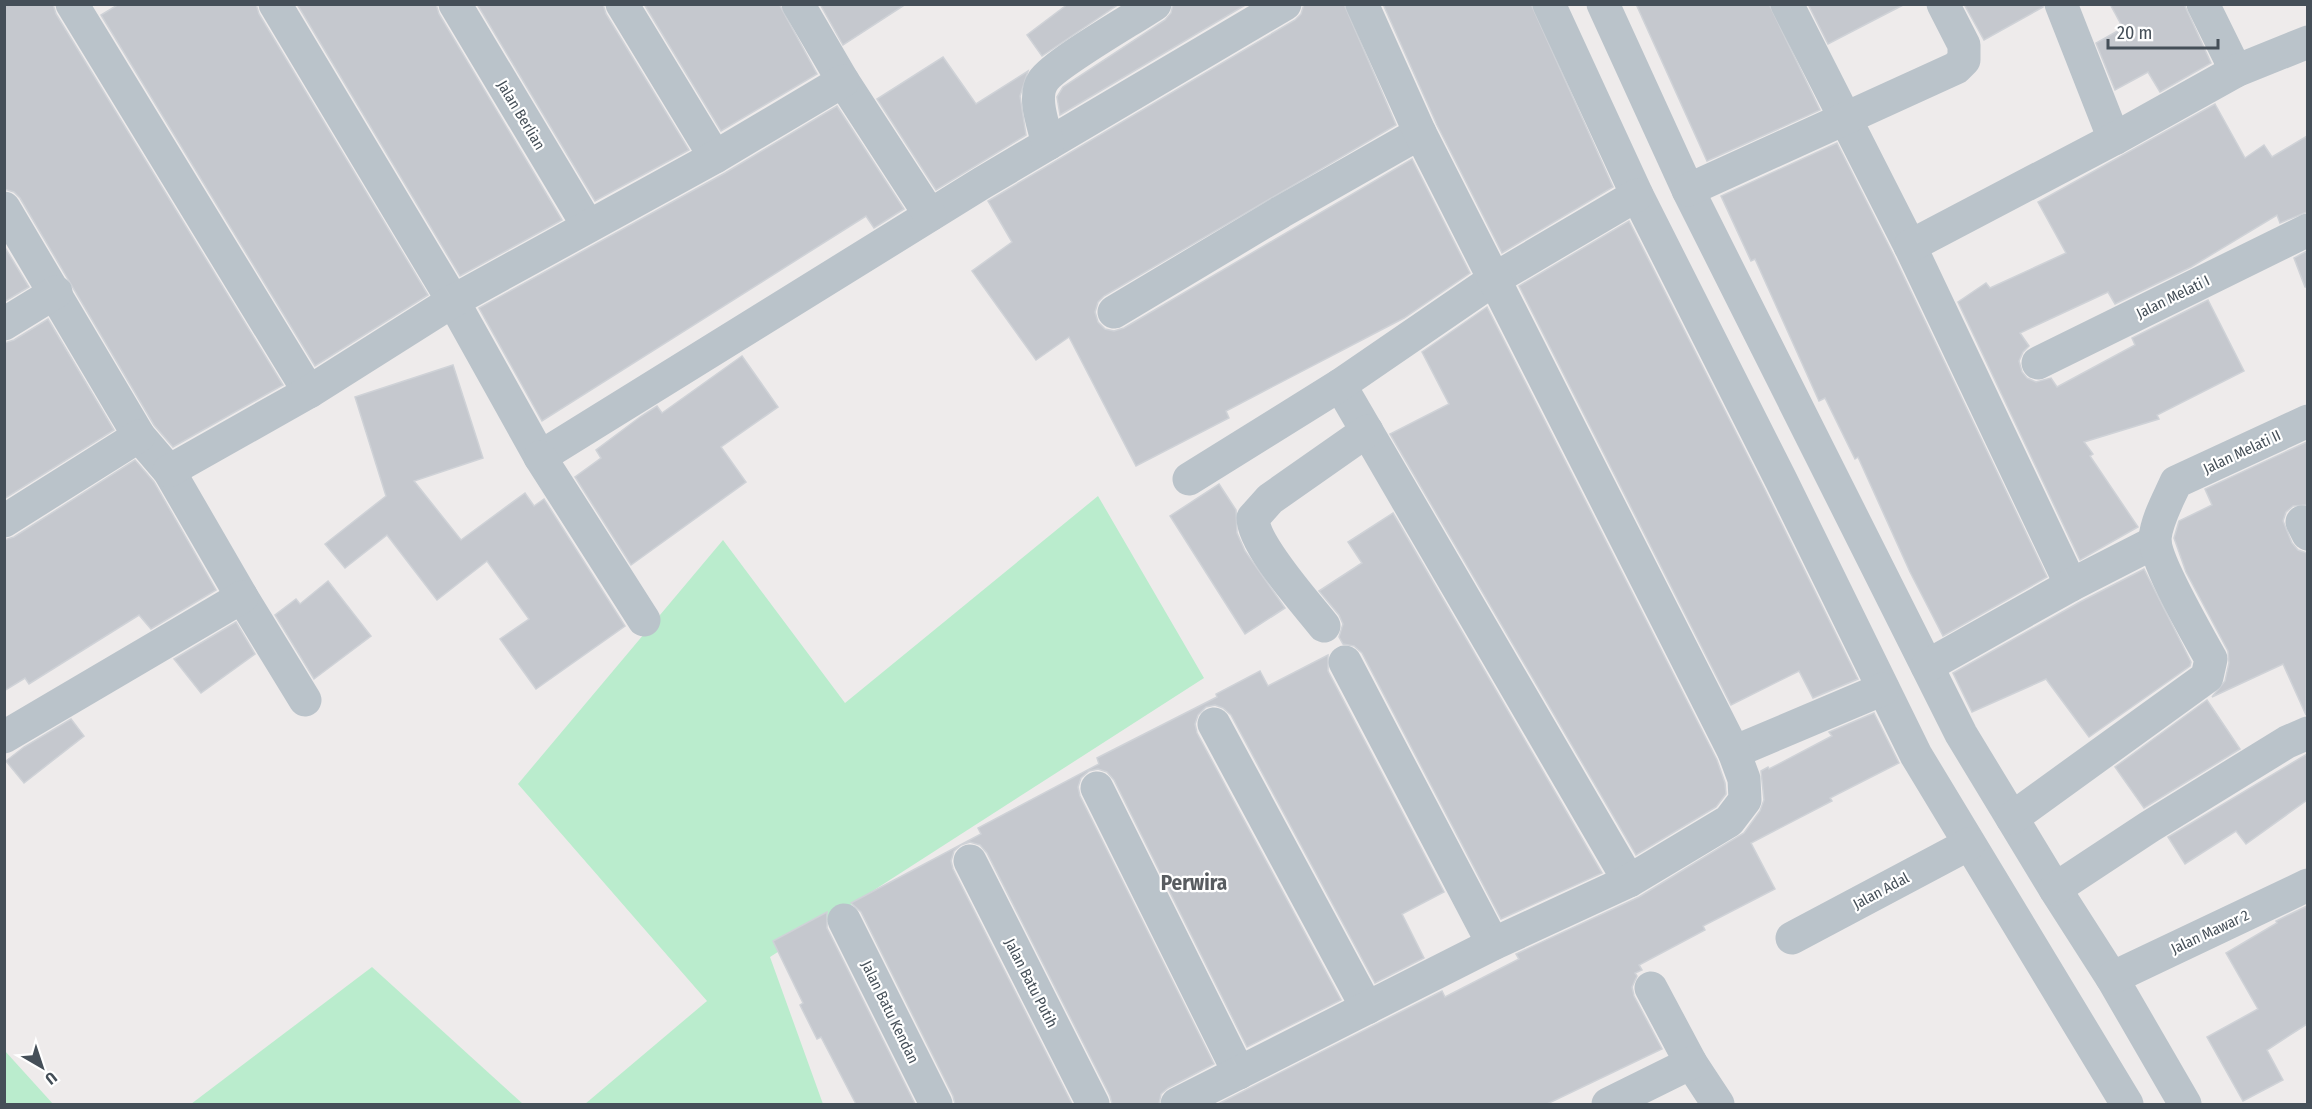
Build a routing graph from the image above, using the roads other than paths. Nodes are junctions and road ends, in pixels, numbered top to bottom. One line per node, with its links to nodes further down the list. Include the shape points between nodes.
1 (72, 4): 37 (street)
2 (275, 4): 32 (street)
3 (454, 4): 27 (street, Jalan Berlian)
4 (622, 4): 22 (street)
5 (798, 4): 17 (street)
6 (1155, 4): 21 (street, via 1043,81 1039,100)
7 (1285, 4): 21 (street)
8 (1362, 4): 19 (street)
9 (1549, 4): 24 (street)
10 (1604, 4): 23 (street)
11 (1787, 4): 18 (street)
12 (1943, 4): 18 (street, via 1964,45 1964,60 1956,69)
13 (2061, 4): 20 (street)
14 (2203, 4): 16 (street)
15 (2307, 42): 16 (street)
16 (2236, 71): 20 (street)
17 (843, 81): 22 (street); 26 (street)
18 (1843, 118): 23 (street); 29 (street)
19 (1420, 133): 30 (street); 33 (street)
20 (2114, 139): 29 (street)
21 (1048, 144): 26 (street)
22 (715, 157): 27 (street)
23 (1688, 190): 42 (street)
24 (1637, 195): 30 (street); 45 (street)
25 (4, 208): 31 (street)
26 (930, 215): 41 (street)
27 (588, 226): 32 (street)
28 (2307, 230): 35 (street, Jalan Melati I)
29 (1910, 246): 48 (street)
30 (1496, 278): 36 (street); 59 (street)
31 (56, 292): 34 (street); 40 (street)
32 (453, 301): 37 (street); 41 (street)
33 (1114, 312)
34 (4, 324)
35 (2038, 363)
36 (1340, 385): 39 (street); 44 (street)
37 (309, 392): 43 (street)
38 (2307, 422): 47 (street, Jalan Melati II, via 2176,482 2157,527)
39 (1367, 431): 51 (street, via 1270,500 1253,518 1261,543); 64 (street)
40 (139, 435): 43 (street); 46 (street)
41 (540, 457): 50 (street)
42 (1825, 459): 45 (street); 53 (street)
43 (169, 471): 49 (street)
44 (1189, 478)
45 (1781, 480): 54 (street)
46 (4, 521)
47 (2155, 542): 48 (street); 61 (street, via 2184,613 2211,659 2206,677)
48 (2071, 585): 53 (street)
49 (242, 597): 55 (street); 58 (street)
50 (644, 620)
51 (1324, 626)
52 (1345, 662): 69 (street)
53 (1927, 666): 61 (street, via 1961,734)
54 (1883, 689): 59 (street); 62 (street, via 1916,756)
55 (305, 700)
56 (1214, 724): 72 (street)
57 (2307, 733): 66 (street, via 2179,808)
58 (4, 737)
59 (1734, 752): 64 (street, via 1744,779 1745,800 1730,821)
60 (1097, 788): 74 (street)
61 (2012, 818): 66 (street)
62 (1970, 844): 68 (street, Jalan Adal); 80 (street)
63 (970, 861): 76 (street, Jalan Batu Putih)
64 (1629, 881): 69 (street)
65 (2307, 885): 70 (street, Jalan Mawar 2)
66 (2055, 889): 70 (street)
67 (844, 920): 75 (street, Jalan Batu Kendan)
68 (1792, 938)
69 (1493, 944): 72 (street)
70 (2112, 978): 81 (street)
71 (1651, 988): 73 (street)
72 (1367, 1008): 74 (street)
73 (1691, 1063): 78 (street); 79 (street)
74 (1239, 1073): 77 (street)
75 (936, 1104)
76 (1093, 1104)
77 (1177, 1104)
78 (1608, 1104)
79 (1718, 1104)
80 (2127, 1104)
81 (2185, 1104)

